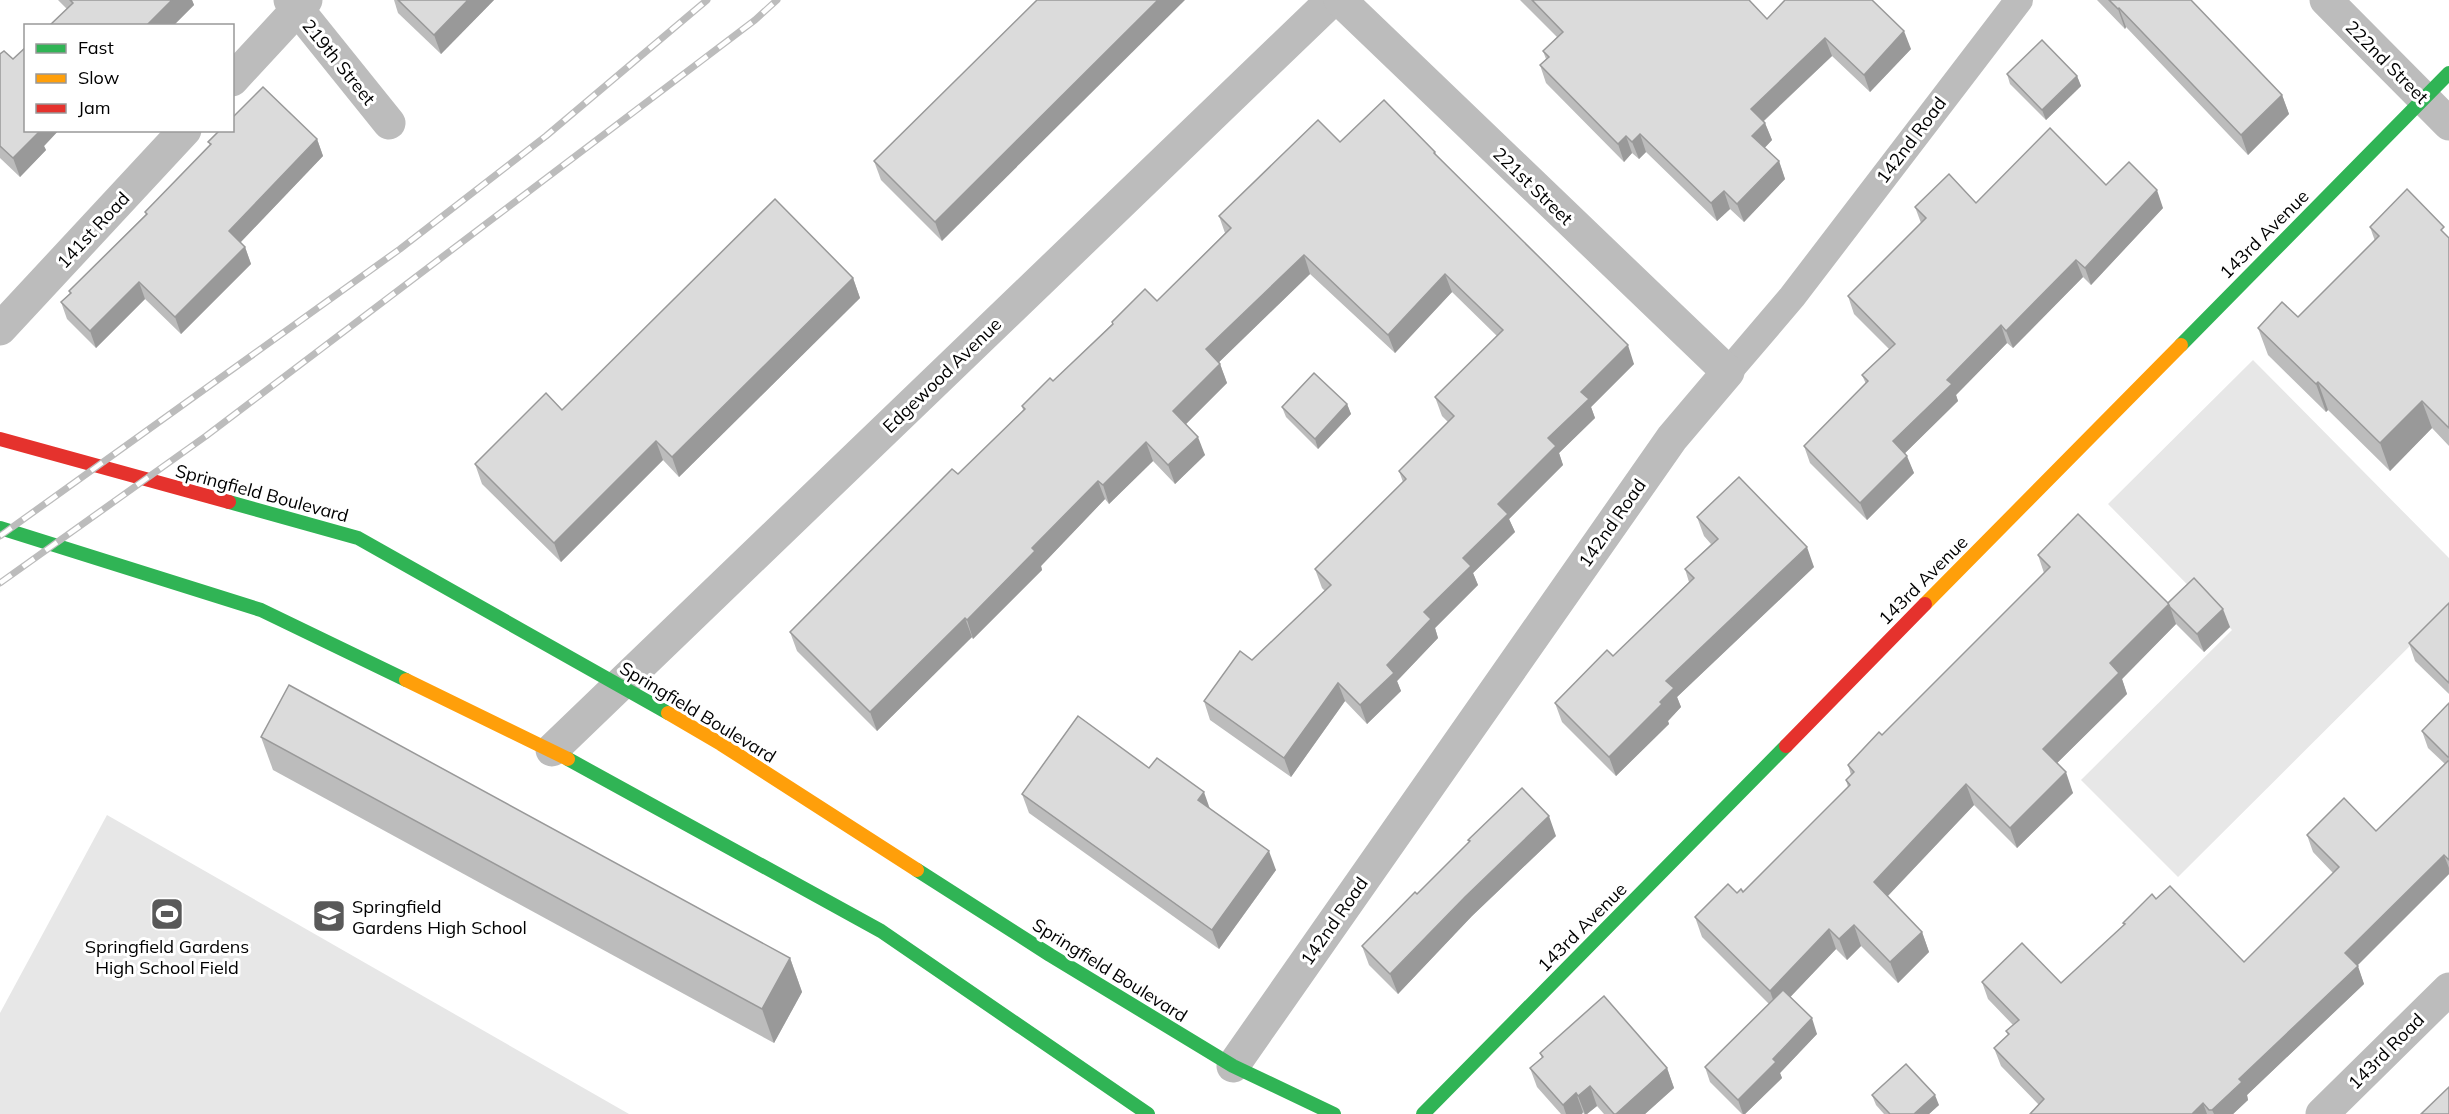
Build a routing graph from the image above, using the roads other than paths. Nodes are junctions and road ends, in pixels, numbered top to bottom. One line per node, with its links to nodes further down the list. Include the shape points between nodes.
1 (1332, 0): 16 (street, Edgewood Avenue)
2 (1340, 0): 13 (street, 221st Street)
3 (2019, 0): 13 (lane, 142nd Road, via 1792,297)
4 (2326, 0): 8 (street, 222nd Street)
5 (298, 3): 7 (street); 9 (street, 219th Street)
6 (2449, 73): 8 (main road, 143rd Avenue)
7 (234, 78)
8 (2423, 98): 10 (street, 222nd Street); 22 (main road, 143rd Avenue)
9 (389, 123)
10 (2449, 124)
11 (183, 132): 12 (street, 141st Road)
12 (0, 329)
13 (1728, 372): 19 (street, 142nd Road, via 1672,438)
14 (0, 439): 16 (main road, Springfield Boulevard, via 358,538)
15 (0, 528): 17 (main road, via 261,610)
16 (620, 685): 17 (street, Edgewood Avenue); 19 (main road, Springfield Boulevard, via 721,744)
17 (552, 750): 20 (main road, via 880,931)
18 (2449, 989): 23 (street, 143rd Road)
19 (1233, 1066): 21 (main road, Springfield Boulevard)
20 (1148, 1114)
21 (1334, 1114)
22 (1423, 1114)
23 (2322, 1114)

